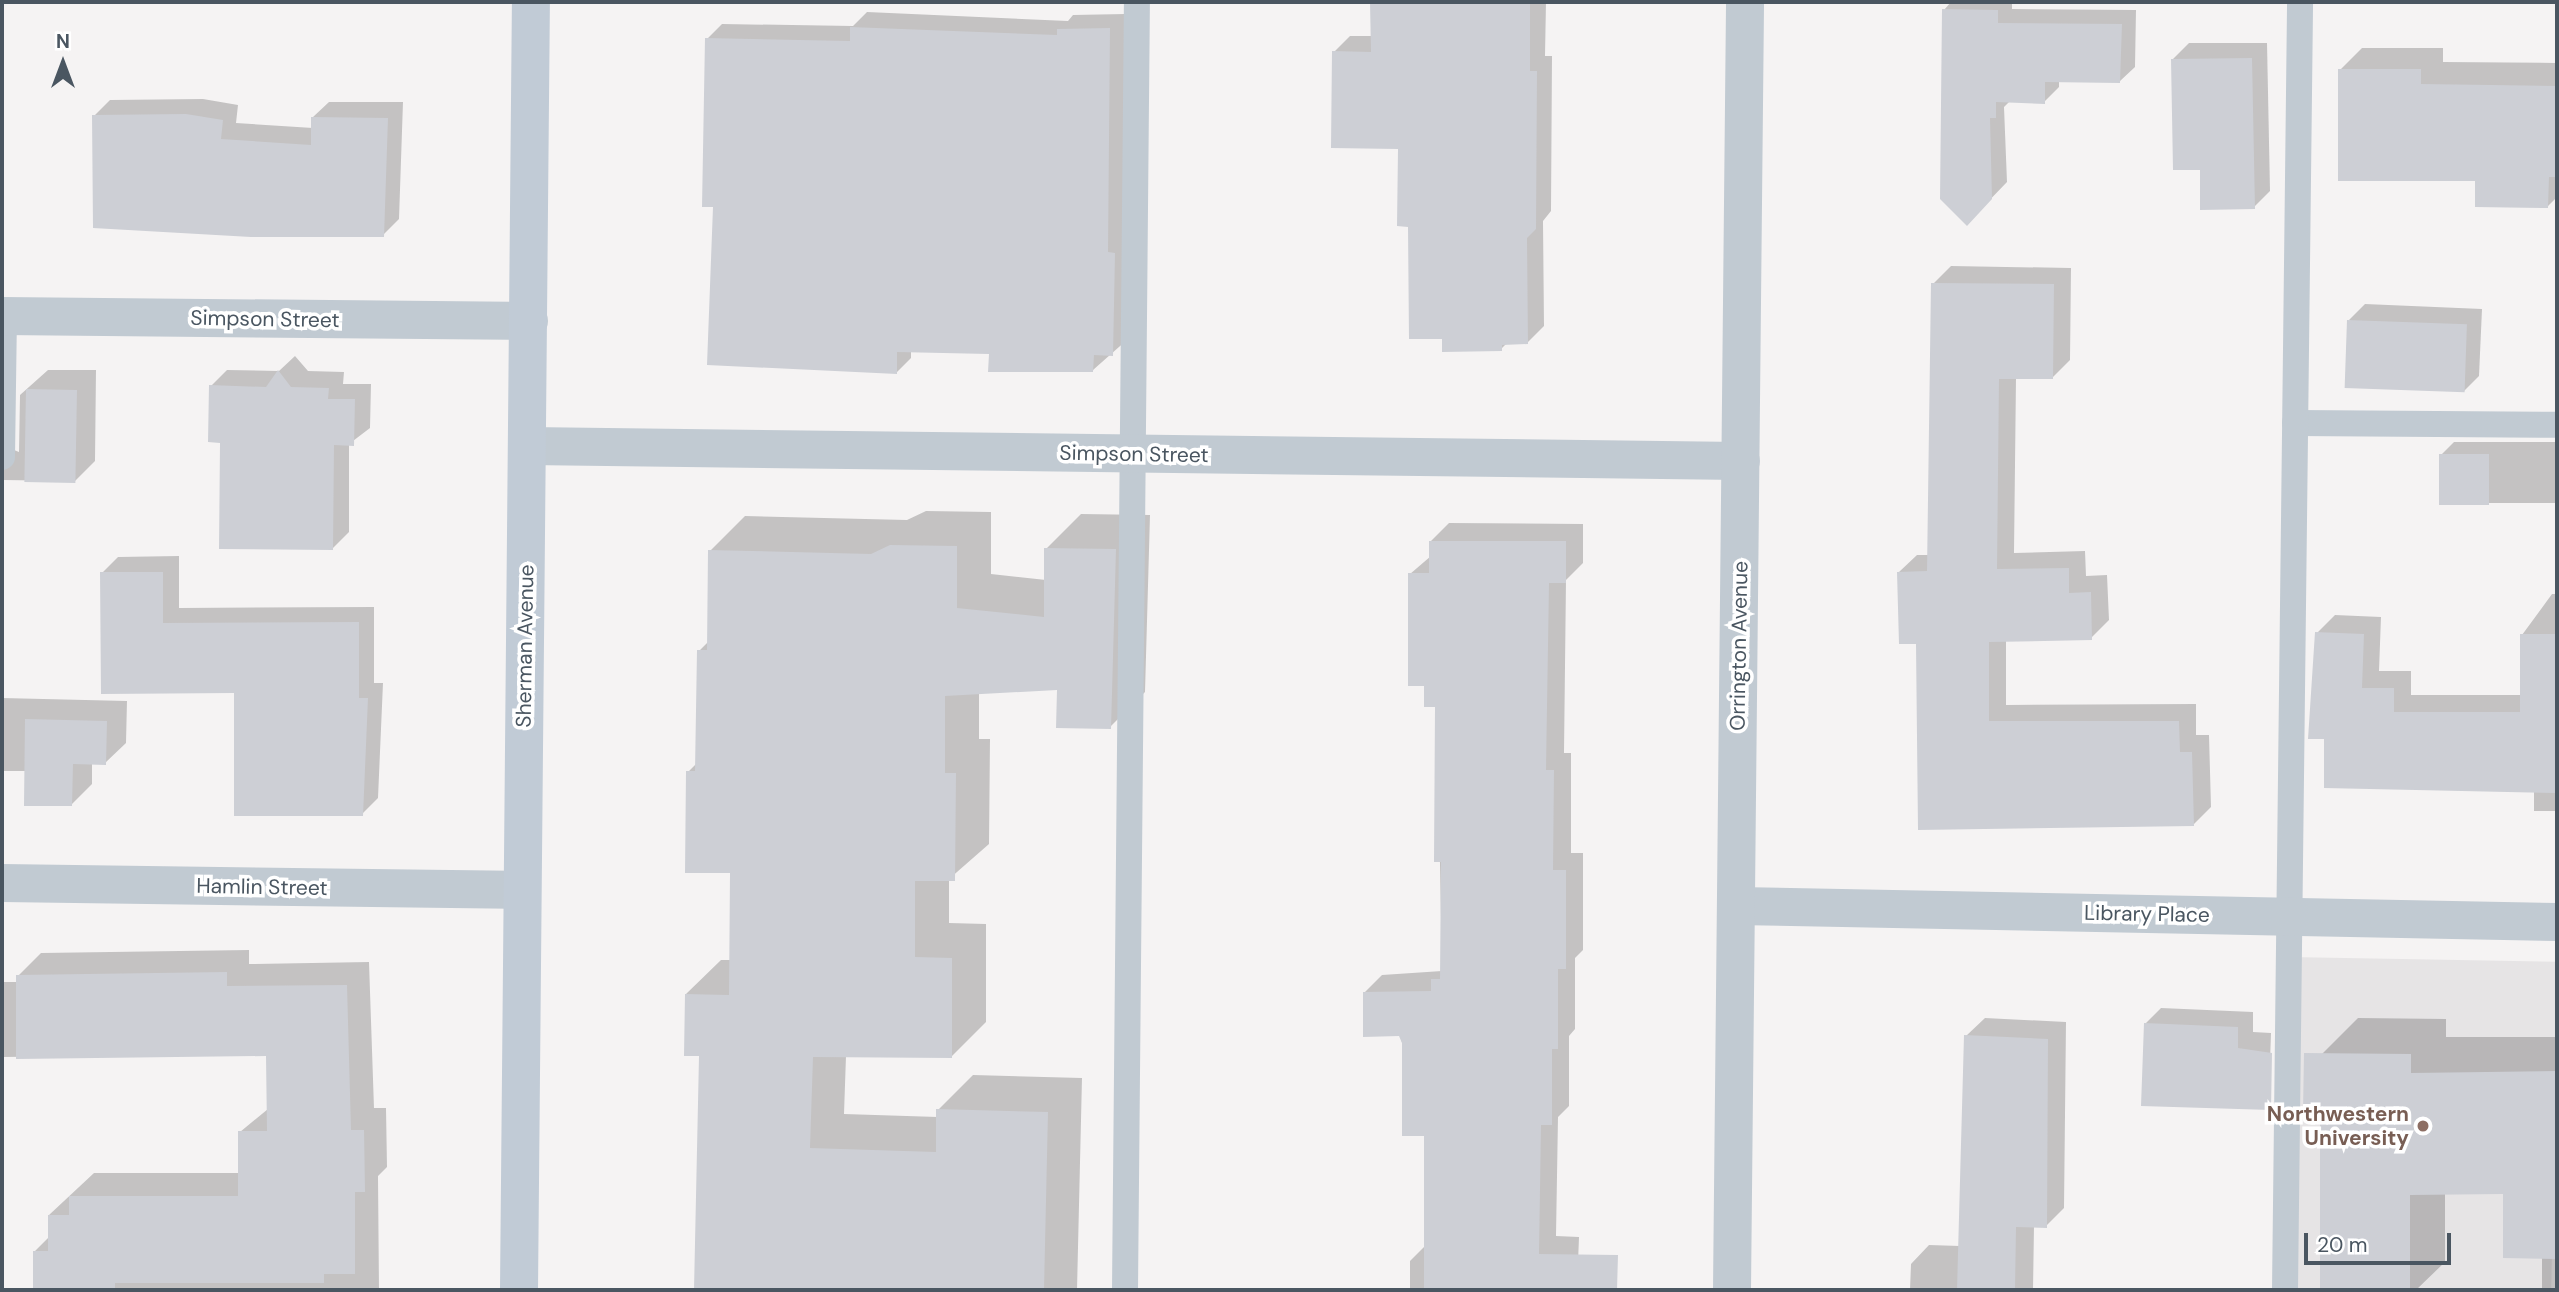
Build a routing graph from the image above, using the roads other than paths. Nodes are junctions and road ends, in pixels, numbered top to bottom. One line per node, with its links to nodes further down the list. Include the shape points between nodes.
1 (531, 2): 6 (street, Sherman Avenue)
2 (1137, 2): 10 (lane)
3 (1745, 2): 12 (street, Orrington Avenue)
4 (2300, 2): 7 (lane)
5 (3, 316): 6 (street, Simpson Street); 11 (lane)
6 (529, 321): 9 (street, Sherman Avenue)
7 (2295, 423): 8 (lane); 16 (lane)
8 (2557, 425)
9 (528, 446): 10 (street, Simpson Street); 14 (street, Sherman Avenue)
10 (1132, 454): 12 (street, Simpson Street); 19 (lane)
11 (2, 457)
12 (1741, 461): 15 (street, Orrington Avenue)
13 (2, 883): 14 (street, Hamlin Street)
14 (522, 890): 18 (street, Sherman Avenue)
15 (1736, 906): 16 (street, Library Place); 20 (street, Orrington Avenue)
16 (2289, 917): 17 (street, Library Place); 21 (lane)
17 (2557, 922)
18 (519, 1290)
19 (1125, 1290)
20 (1732, 1290)
21 (2286, 1290)

